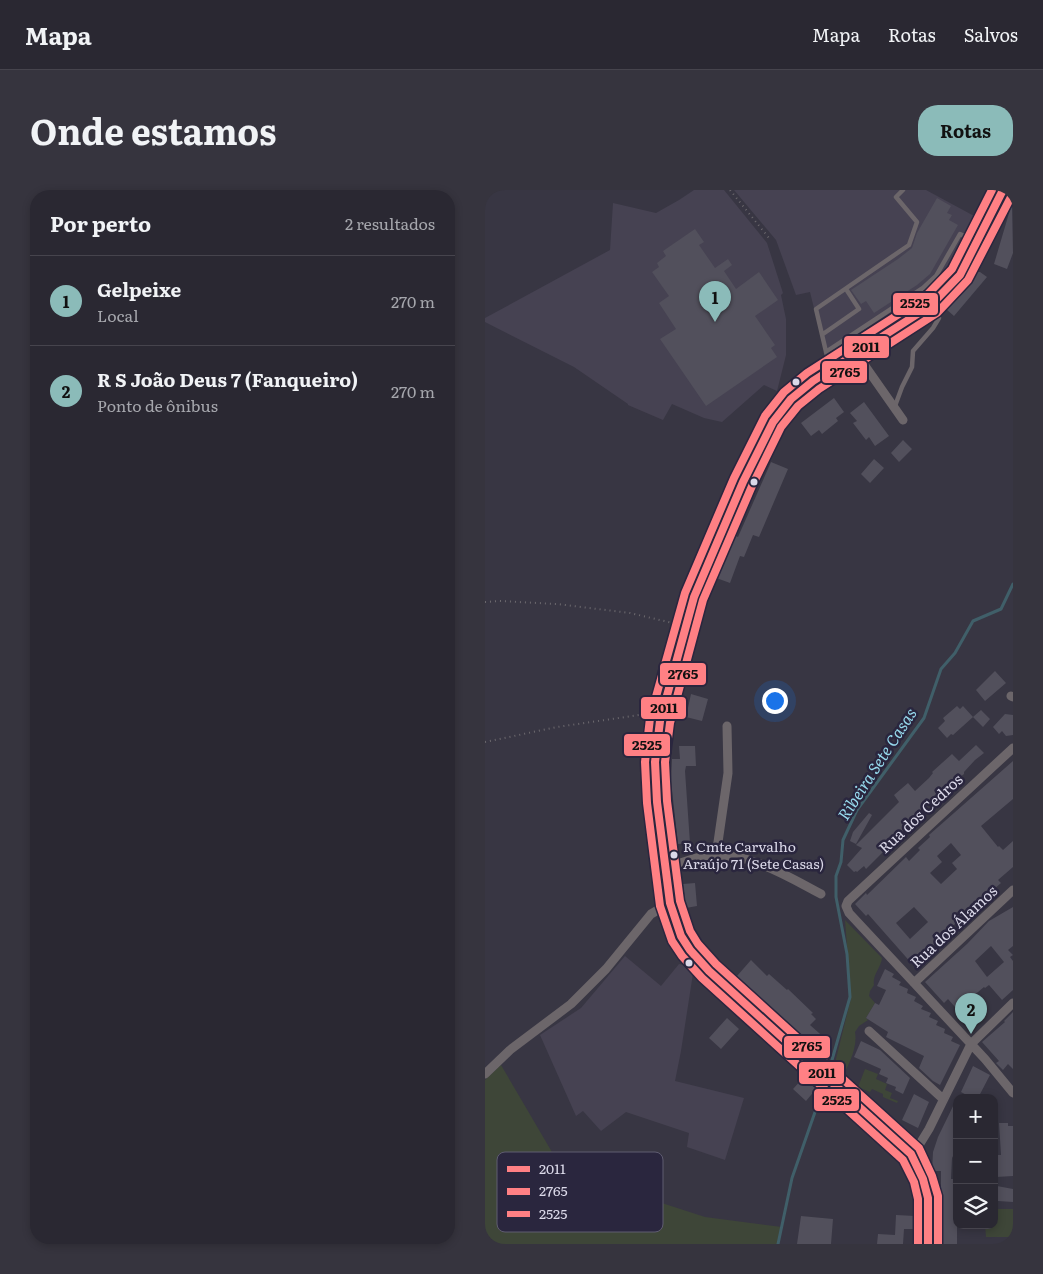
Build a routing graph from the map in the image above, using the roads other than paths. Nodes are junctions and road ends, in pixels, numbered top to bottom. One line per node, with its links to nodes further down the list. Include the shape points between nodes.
1 (903, 190): 4 (lane, via 896,197 917,222 909,245)
2 (1003, 190): 3 (main road)
3 (976, 242): 5 (main road, via 960,275); 7 (lane, via 961,234 939,271 923,288)
4 (846, 289): 6 (lane, via 816,309); 6 (lane, via 859,309)
5 (936, 300): 8 (main road); 10 (lane, via 939,318 913,351 912,367)
6 (823, 334): 7 (lane)
7 (826, 352): 9 (lane)
8 (856, 353): 9 (main road); 10 (street)
9 (835, 367): 15 (main road, via 791,399 773,422 743,482 697,592 662,712 655,762)
10 (894, 408): 11 (street)
11 (903, 420)
12 (727, 726): 14 (street, via 728,773)
13 (1013, 748): 19 (street, Rua dos Cedros, via 848,901 849,913)
14 (716, 856): 15 (street, via 701,857); 17 (street, via 748,860)
15 (666, 868): 18 (main road)
16 (1013, 890): 19 (street, Rua dos Álamos)
17 (821, 894)
18 (670, 903): 23 (street, via 651,914 571,1004 510,1050); 26 (main road, via 681,936 699,962)
19 (914, 984): 22 (street)
20 (1013, 1003): 22 (street)
21 (869, 1031): 25 (street)
22 (971, 1044): 24 (street); 25 (street)
23 (485, 1074)
24 (1013, 1092)
25 (943, 1099): 26 (street, via 921,1142)
26 (911, 1154): 27 (main road, via 923,1178 928,1198)
27 (929, 1244)

